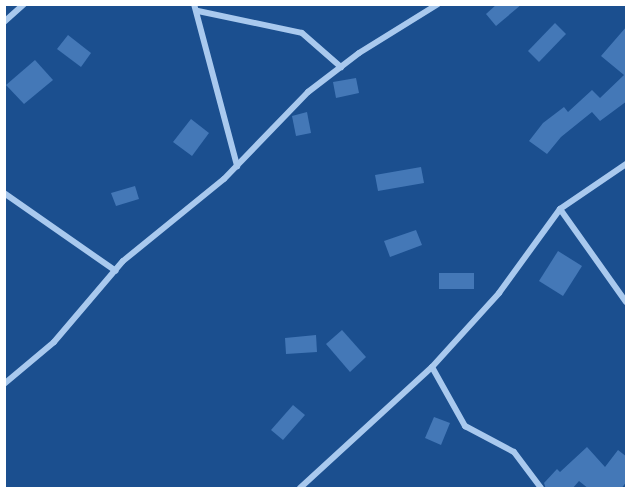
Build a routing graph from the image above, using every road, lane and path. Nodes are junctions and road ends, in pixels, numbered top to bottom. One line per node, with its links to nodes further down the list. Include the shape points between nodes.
1 (24, 4): 4 (street)
2 (438, 4): 5 (street)
3 (196, 8): 5 (street, via 302,33); 7 (street)
4 (4, 22)
5 (341, 67): 7 (street, via 308,92)
6 (627, 164): 9 (street)
7 (237, 166): 10 (street)
8 (4, 193): 10 (street)
9 (560, 208): 11 (street); 12 (street, via 499,293)
10 (116, 270): 13 (street, via 54,342)
11 (627, 303)
12 (432, 367): 14 (street); 15 (street, via 465,426 514,452)
13 (4, 384)
14 (300, 489)
15 (540, 489)

